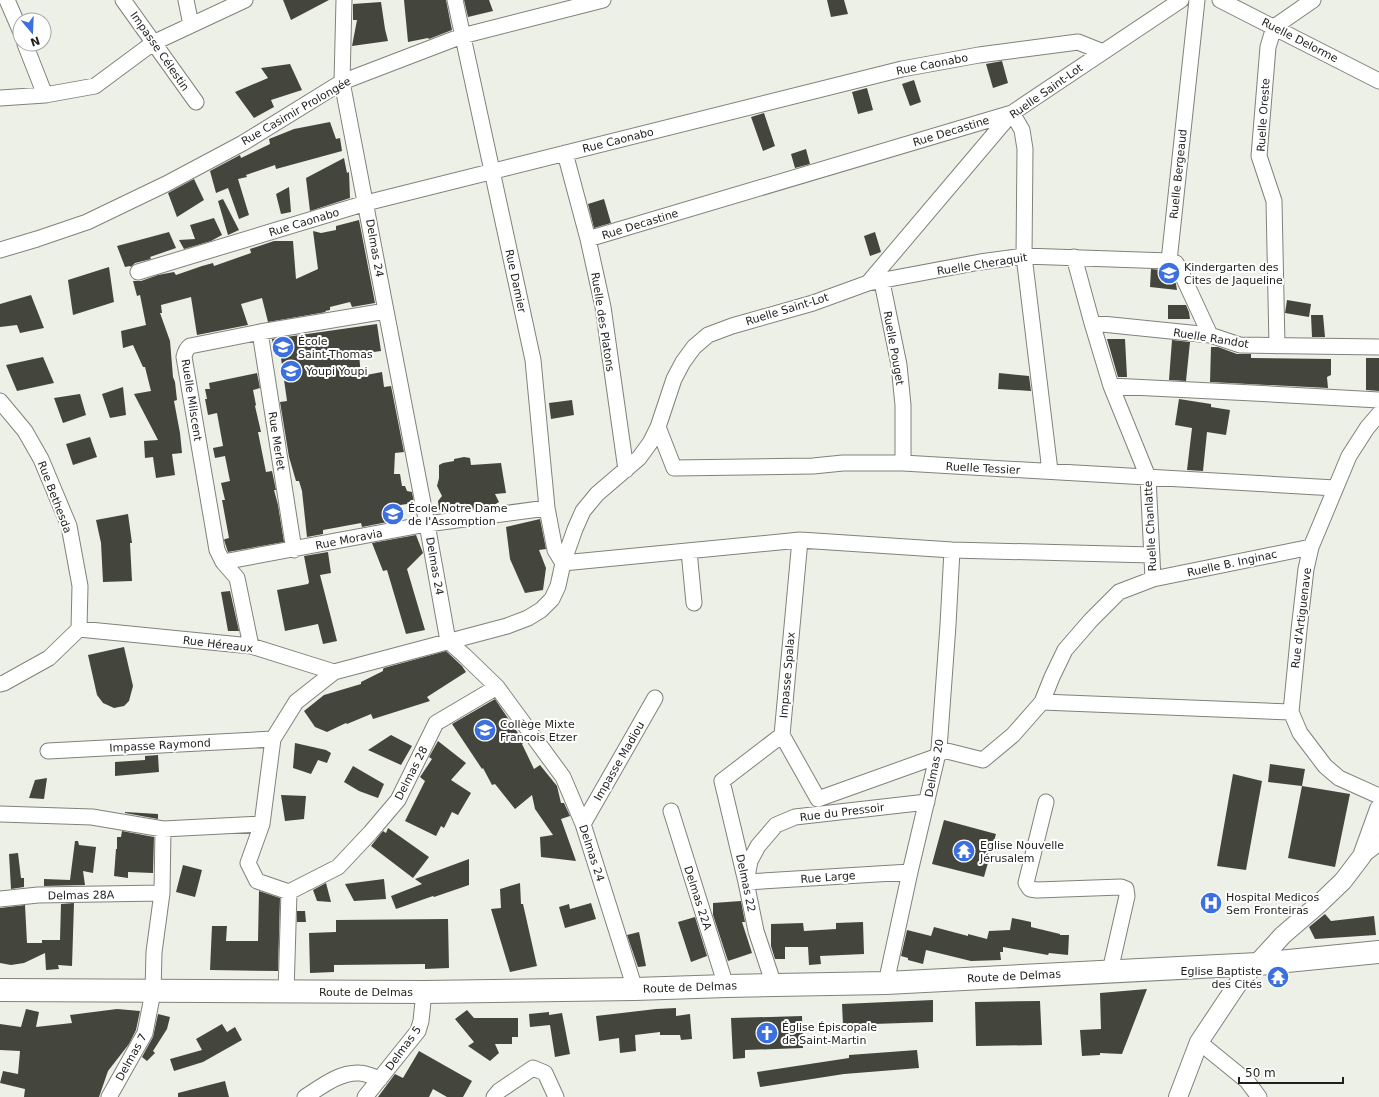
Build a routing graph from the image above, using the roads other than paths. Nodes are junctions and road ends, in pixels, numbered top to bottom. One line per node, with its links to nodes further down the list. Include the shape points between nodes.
1 (7, 0): 12 (street)
2 (123, 0): 16 (street, Impasse Célestin)
3 (186, 0): 13 (street)
4 (245, 0): 13 (street)
5 (344, 0): 20 (street, Delmas 24)
6 (455, 0): 15 (street, Rue Damier)
7 (603, 0): 15 (street, Rue Casimir Prolongée)
8 (1181, 0): 18 (street, Ruelle Saint-Lot)
9 (1196, 0): 32 (street, Ruelle Bergeaud)
10 (1220, 0): 14 (street, Ruelle Delorme)
11 (1313, 0): 14 (street)
12 (12, 12)
13 (191, 25): 16 (street)
14 (1274, 27): 19 (street, Ruelle Delorme); 39 (street, Ruelle Oreste, via 1268,47 1259,156 1274,201)
15 (462, 36): 20 (street, Rue Casimir Prolongée); 26 (street, Rue Damier)
16 (153, 42): 21 (street, via 95,86); 23 (street, Impasse Célestin)
17 (29, 52): 21 (street)
18 (1103, 52): 24 (street, Ruelle Saint-Lot); 25 (street, Rue Caonabo, via 1078,42 979,54 902,69)
19 (1379, 81)
20 (342, 82): 27 (street, Delmas 24); 29 (street, Rue Casimir Prolongée, via 243,143 166,184 87,222)
21 (45, 95): 22 (street)
22 (0, 98)
23 (196, 102)
24 (1012, 113): 28 (street, Rue Decastine); 30 (street, via 1022,130 1026,149); 34 (street, Ruelle Saint-Lot)
25 (565, 154): 26 (street, Rue Caonabo); 28 (street, Ruelle des Platons)
26 (492, 171): 27 (street, Rue Caonabo); 51 (street, Rue Damier, via 533,360)
27 (366, 203): 33 (street, Rue Caonabo); 35 (street, Delmas 24)
28 (588, 239): 47 (street, Ruelle des Platons, via 603,307)
29 (0, 250)
30 (1024, 256): 31 (street, Ruelle Cheraquit); 34 (street, Ruelle Cheraquit); 48 (street)
31 (1074, 257): 32 (street, Ruelle Cheraquit); 36 (street, Ruelle Chanlatte)
32 (1169, 261): 38 (street, via 1176,263 1179,268)
33 (138, 272)
34 (875, 283): 45 (street, Ruelle Saint-Lot, via 732,326 708,336 694,346 683,362 674,379); 46 (street, Ruelle Pouget, via 899,365 903,405)
35 (386, 311): 37 (street, Ruelle Milscent); 52 (street, Delmas 24)
36 (1092, 323): 38 (street, Ruelle Randot); 41 (street, Ruelle Chanlatte)
37 (260, 332): 55 (street, Rue Merlet); 59 (street, Ruelle Milscent, via 190,346 184,357 217,550)
38 (1210, 336): 39 (street, Ruelle Randot, via 1240,345)
39 (1277, 346): 40 (street, Ruelle Randot)
40 (1379, 347)
41 (1111, 386): 42 (street); 49 (street, Ruelle Chanlatte)
42 (1379, 400)
43 (0, 401): 63 (street, Rue Bethesda, via 25,431 38,454 69,526 80,586)
44 (1379, 414): 50 (street, Rue d'Artiguenave, via 1348,456)
45 (658, 427): 46 (street, Ruelle Tessier, via 674,468); 47 (street, Ruelle Saint-Lot, via 639,458)
46 (903, 463): 48 (street, Ruelle Tessier)
47 (626, 470): 60 (street, Ruelle Saint-Lot, via 597,494 583,511)
48 (1050, 471): 49 (street, Ruelle Tessier)
49 (1148, 477): 50 (street, Ruelle Tessier); 58 (street, Ruelle Chanlatte)
50 (1336, 488): 54 (street, Rue d'Artiguenave)
51 (547, 508): 52 (street, Rue Moravia); 60 (street, Rue Damier, via 555,550)
52 (427, 524): 55 (street, Rue Moravia); 64 (street, Delmas 24)
53 (800, 540): 56 (street); 57 (street); 72 (street, Impasse Spalax)
54 (1311, 547): 61 (street, Ruelle B. Inginac); 71 (street, Rue d'Artiguenave, via 1306,569)
55 (294, 550): 59 (street, Rue Moravia)
56 (952, 550): 58 (street); 75 (street, Delmas 20)
57 (689, 551): 60 (street); 62 (street)
58 (1152, 555): 61 (street, Ruelle Chanlatte)
59 (223, 562): 65 (street, Ruelle Milscent, via 237,578)
60 (563, 563): 64 (street, Ruelle Saint-Lot, via 552,599 541,610 507,626)
61 (1153, 579): 70 (street, Ruelle Chanlatte, via 1119,592 1091,620 1065,650)
62 (694, 603)
63 (79, 629): 65 (street, Rue Héreaux); 67 (street, via 50,658)
64 (448, 641): 66 (street); 68 (street, Delmas 24)
65 (251, 646): 66 (street, Rue Héreaux)
66 (334, 672): 73 (street, via 296,702)
67 (0, 684)
68 (497, 687): 83 (street, Delmas 24, via 563,777); 89 (street, Delmas 28, via 436,722 398,800 370,833 338,867)
69 (655, 698): 83 (street, Impasse Madiou)
70 (1042, 702): 71 (street); 75 (street, Ruelle Chanlatte, via 1013,735 983,760)
71 (1291, 712): 76 (street, Rue d'Artiguenave, via 1300,733 1325,766 1340,778)
72 (782, 735): 75 (street, via 818,799); 88 (street, Delmas 22, via 722,781)
73 (273, 740): 74 (street, Impasse Raymond); 82 (street)
74 (48, 751)
75 (938, 753): 77 (street, Delmas 20)
76 (1379, 796)
77 (927, 802): 87 (street, Delmas 20); 88 (street, Rue du Pressoir, via 795,817 776,825 758,846 750,861)
78 (1046, 802): 94 (street, via 1026,884 1030,889 1037,890 1121,887 1126,889 1128,896)
79 (1379, 809): 86 (street)
80 (670, 811): 97 (street, Delmas 22A)
81 (0, 814): 84 (street, via 92,817)
82 (262, 824): 84 (street); 89 (street, via 248,863 257,881)
83 (583, 824): 98 (street, Delmas 24)
84 (163, 829): 90 (street)
85 (1379, 843): 86 (street)
86 (1362, 856): 93 (street, via 1319,904 1284,935)
87 (910, 872): 88 (street, Rue Large); 95 (street, Delmas 20)
88 (746, 882): 96 (street, Delmas 22, via 756,931)
89 (289, 892): 102 (street)
90 (162, 893): 91 (street, Delmas 28A, via 38,895); 100 (street, via 154,952)
91 (0, 899)
92 (1379, 952): 93 (main road, Route de Delmas)
93 (1258, 964): 94 (main road, Route de Delmas); 103 (street, via 1237,984)
94 (1110, 971): 95 (main road, Route de Delmas)
95 (886, 983): 96 (main road, Route de Delmas)
96 (774, 985): 97 (main road, Route de Delmas)
97 (726, 986): 98 (main road, Route de Delmas)
98 (635, 989): 101 (main road, Route de Delmas)
99 (0, 990): 100 (main road, Route de Delmas)
100 (154, 992): 102 (main road, Route de Delmas); 105 (street, Delmas 7, via 145,1033)
101 (424, 992): 102 (main road, Route de Delmas); 104 (street, Delmas 5, via 418,1031)
102 (286, 993)
103 (1199, 1042): 110 (street); 111 (street, via 1247,1082)
104 (380, 1079): 106 (street, via 359,1073 337,1077); 107 (street, Delmas 5)
105 (109, 1097)
106 (305, 1097)
107 (365, 1097)
108 (494, 1097): 109 (street, via 534,1068 545,1073)
109 (556, 1097)
110 (1178, 1097)
111 (1259, 1097)

